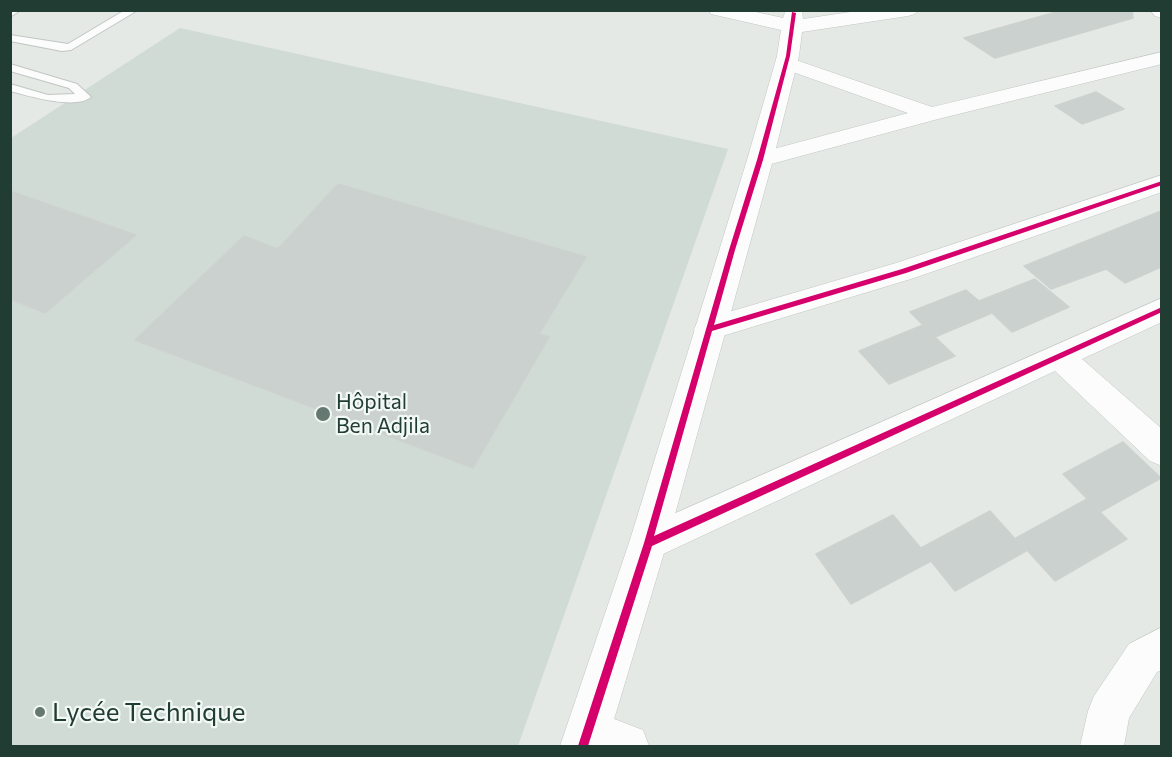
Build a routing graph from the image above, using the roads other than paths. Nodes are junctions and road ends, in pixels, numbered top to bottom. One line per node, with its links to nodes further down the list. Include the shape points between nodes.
1 (16, 10): 6 (lane)
2 (133, 10): 8 (lane, via 71,47)
3 (718, 10): 7 (street)
4 (754, 10): 7 (street)
5 (908, 10): 7 (street)
6 (10, 14)
7 (804, 17): 10 (street)
8 (10, 38)
9 (1161, 58): 13 (street)
10 (786, 63): 13 (street); 14 (street)
11 (10, 67): 12 (lane, via 73,86 85,97 47,98)
12 (10, 87)
13 (931, 114): 14 (street)
14 (760, 160): 17 (street)
15 (1161, 183): 17 (street, via 904,271)
16 (1161, 309): 18 (street)
17 (710, 329): 20 (street)
18 (1059, 356): 19 (street); 20 (street)
19 (1161, 451)
20 (648, 543): 22 (street)
21 (1161, 647): 24 (street, via 1143,658 1109,711)
22 (585, 739): 23 (street)
23 (627, 747)
24 (1102, 747)

